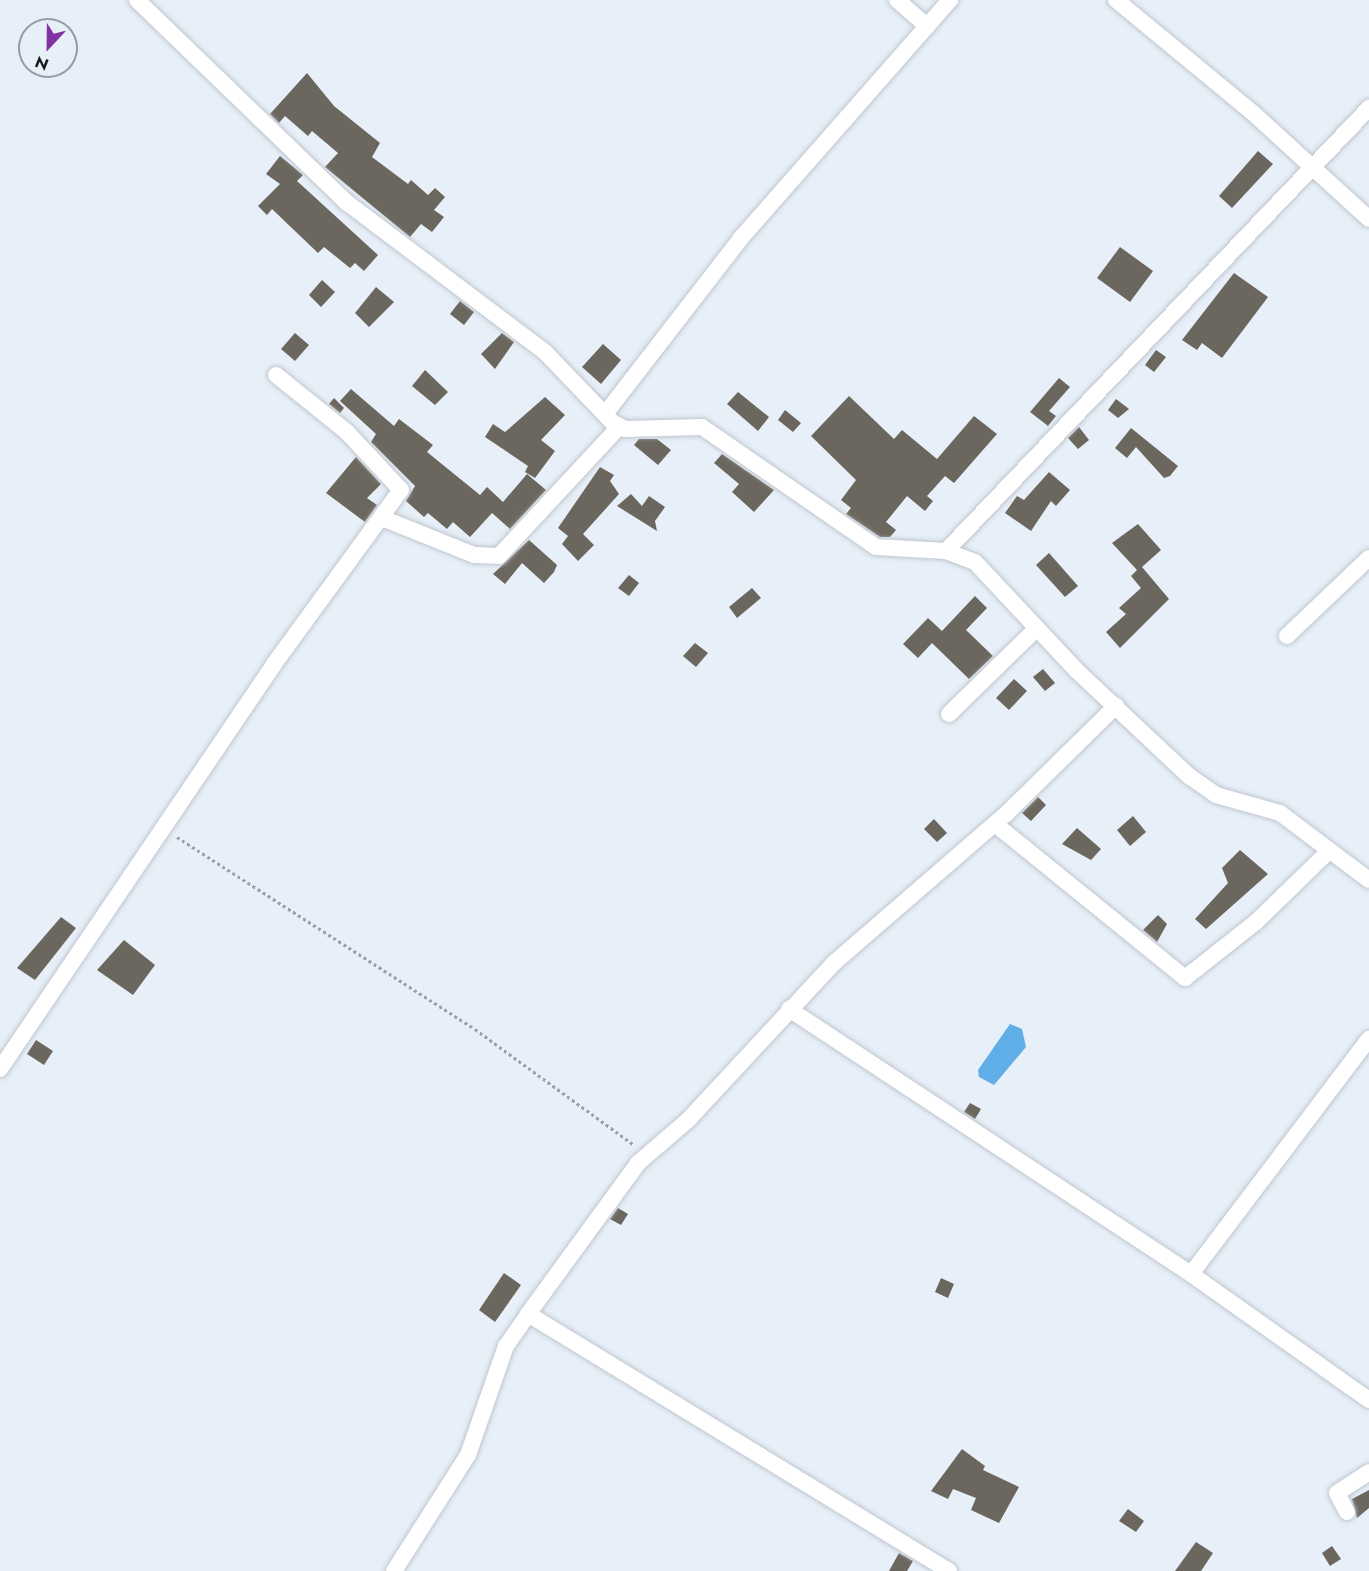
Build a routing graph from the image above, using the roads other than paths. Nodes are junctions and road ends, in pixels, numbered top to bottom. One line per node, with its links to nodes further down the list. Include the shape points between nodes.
1 (137, 0): 10 (street, via 346,202 544,351)
2 (897, 0): 5 (street)
3 (950, 0): 5 (street)
4 (1116, 0): 7 (street)
5 (927, 26): 10 (street, via 703,284)
6 (1369, 108): 7 (street)
7 (1312, 166): 8 (street); 13 (street)
8 (1369, 219)
9 (276, 375): 12 (street, via 400,484 399,495)
10 (605, 414): 11 (street)
11 (619, 427): 12 (street, via 499,556 474,555); 13 (street, via 702,426 876,547)
12 (382, 518): 24 (street, via 274,664)
13 (946, 551): 15 (street, via 975,562)
14 (1369, 558): 16 (street)
15 (1037, 628): 17 (street); 18 (street)
16 (1287, 636)
17 (1116, 706): 19 (street); 20 (street, via 1213,793 1264,805)
18 (949, 714)
19 (995, 824): 20 (street, via 1185,978 1256,922); 22 (street, via 901,901)
20 (1329, 851): 21 (street)
21 (1369, 880)
22 (789, 1009): 25 (street); 26 (street, via 693,1115 648,1155)
23 (1369, 1040): 25 (street)
24 (0, 1069)
25 (1191, 1274): 27 (street)
26 (528, 1314): 30 (street, via 506,1346 468,1455); 31 (street)
27 (1369, 1400)
28 (1369, 1472): 29 (street, via 1337,1493)
29 (1347, 1512)
30 (394, 1571)
31 (949, 1571)

